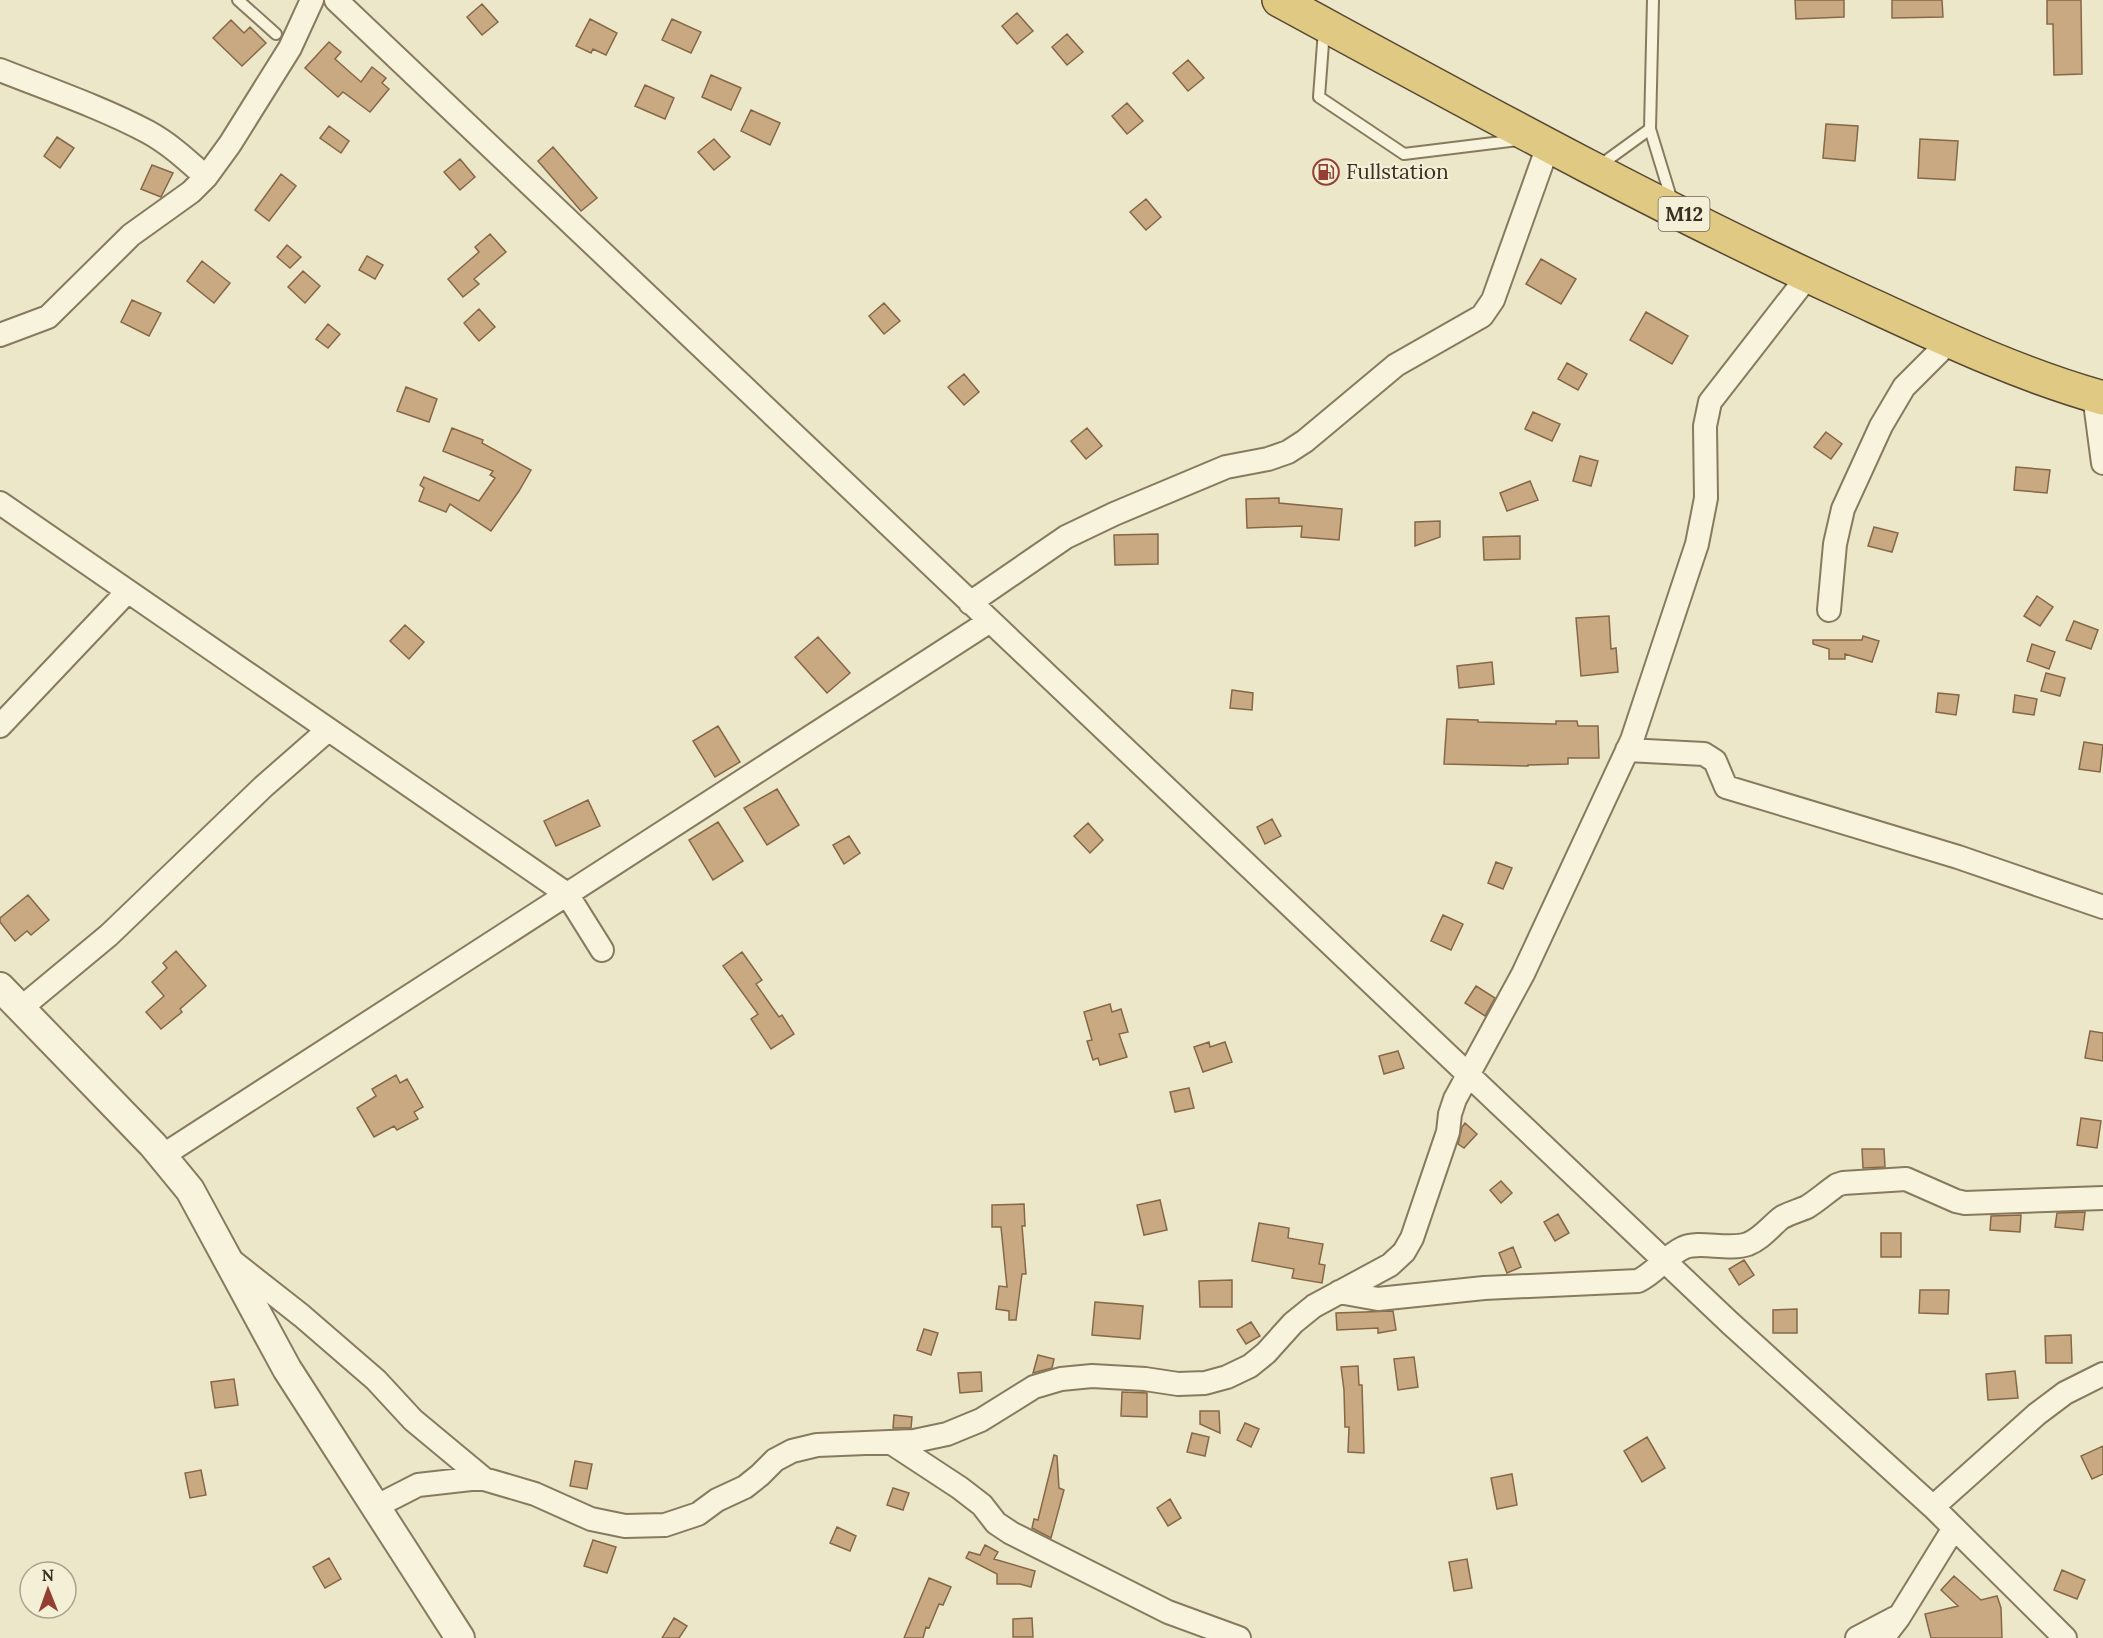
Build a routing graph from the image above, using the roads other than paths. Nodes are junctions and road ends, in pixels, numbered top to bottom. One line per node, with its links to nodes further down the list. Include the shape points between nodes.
1 (238, 0): 7 (lane)
2 (312, 0): 12 (street, via 290,48)
3 (336, 0): 21 (street)
4 (1279, 0): 6 (highway, M12)
5 (1653, 0): 9 (lane)
6 (1324, 25): 10 (highway, M12); 10 (lane, via 1319,97 1404,154)
7 (276, 34)
8 (0, 70): 12 (street, via 149,133)
9 (1650, 129): 11 (lane); 13 (lane)
10 (1540, 142): 11 (highway, M12); 21 (street, via 1493,300 1482,316 1396,365 1288,452 1226,467 1114,514 1066,537)
11 (1594, 169): 13 (highway, M12)
12 (206, 177): 15 (street, via 131,235 48,317)
13 (1674, 210): 14 (highway, M12)
14 (1808, 276): 16 (highway, M12); 26 (street, via 1710,402 1705,426 1706,498 1697,544)
15 (0, 335)
16 (1950, 341): 17 (highway, M12); 22 (street, via 1904,387 1881,426 1843,509 1835,544)
17 (2098, 397): 18 (street)
18 (2103, 463)
19 (0, 503): 20 (street)
20 (128, 592): 24 (street); 25 (street)
21 (970, 603): 23 (street)
22 (1829, 610)
23 (990, 621): 27 (street); 32 (street)
24 (0, 726)
25 (328, 730): 27 (street); 31 (street, via 263,787 109,936)
26 (1627, 750): 28 (street, via 1704,754 1715,761 1726,787 1958,857); 32 (street, via 1523,974)
27 (567, 894): 29 (street); 33 (street)
28 (2103, 908)
29 (602, 950)
30 (0, 987): 31 (street)
31 (21, 1008): 33 (street)
32 (1467, 1075): 36 (street); 37 (street, via 1455,1099 1448,1132 1404,1252 1390,1265)
33 (162, 1156): 35 (street, via 190,1190)
34 (2103, 1198): 36 (street, via 1965,1203 1906,1179 1843,1183 1790,1213 1748,1244 1691,1245)
35 (226, 1256): 40 (street, via 302,1316 376,1380 413,1420); 41 (street, via 288,1369)
36 (1665, 1261): 37 (street, via 1638,1281 1484,1288 1378,1299); 42 (street)
37 (1339, 1292): 39 (street, via 1293,1323 1266,1353 1227,1377 1178,1384 1092,1376 1061,1379 1034,1387 981,1420 946,1434)
38 (2103, 1374): 42 (street, via 2065,1393 2037,1414)
39 (890, 1442): 40 (street, via 817,1445 792,1451 774,1460 745,1487 698,1514 665,1525 625,1526 591,1519 535,1494); 46 (street, via 982,1504 996,1523 1011,1533 1168,1612)
40 (484, 1479): 41 (street, via 418,1485)
41 (375, 1507): 45 (street)
42 (1933, 1507): 43 (street)
43 (1954, 1528): 44 (street); 49 (street)
44 (1899, 1617): 47 (street); 48 (street)
45 (460, 1638)
46 (1239, 1638)
47 (1857, 1638)
48 (1883, 1638)
49 (2065, 1638)

